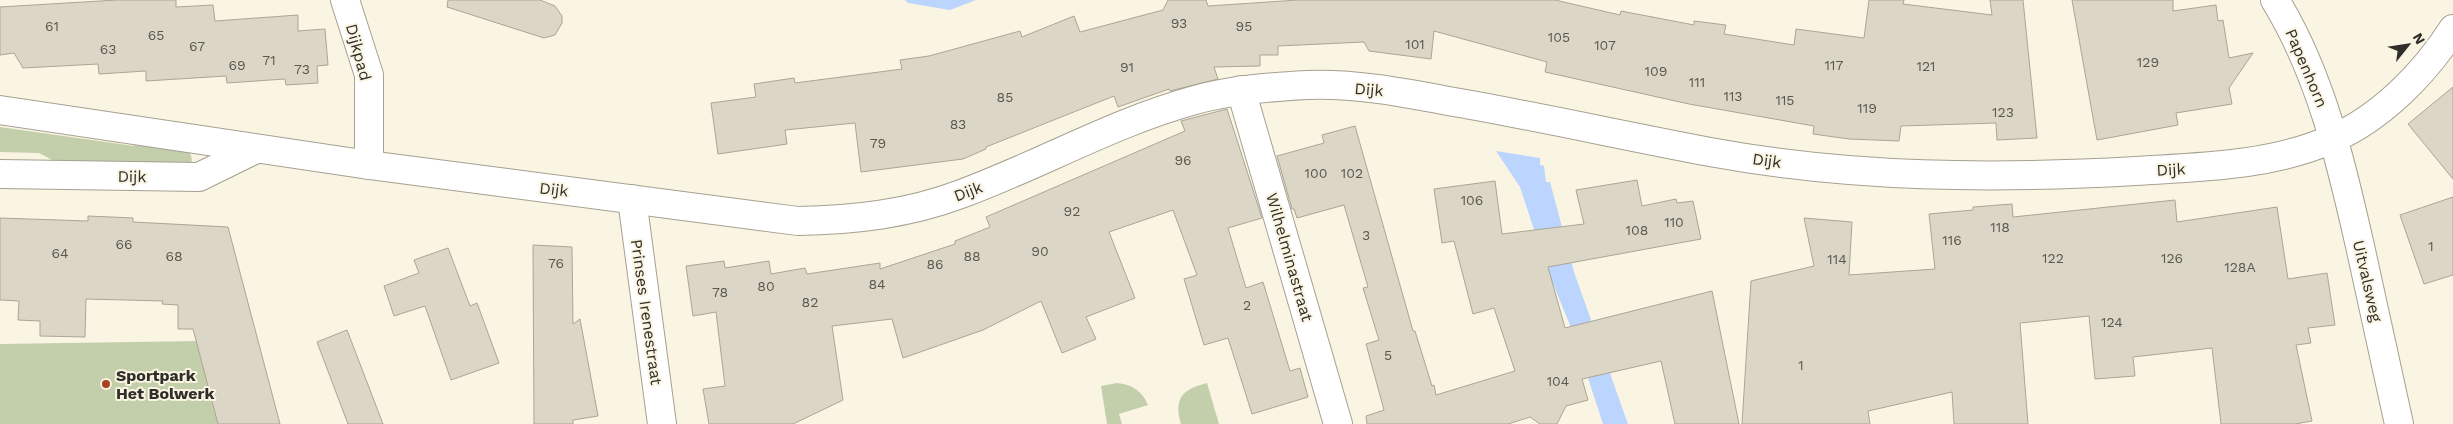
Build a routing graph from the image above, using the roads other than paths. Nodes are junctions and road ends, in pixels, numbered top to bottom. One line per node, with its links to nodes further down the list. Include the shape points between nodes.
1 (345, 0): 8 (street, Dijkpad, via 369,75)
2 (2275, 0): 6 (street, Papenhorn, via 2302,53)
3 (2453, 29): 6 (street, Dijk, via 2430,60 2386,105)
4 (1241, 90): 6 (street, Dijk, via 1312,85 1380,88 1715,153 1819,167 1924,176 2010,176 2218,166 2291,153); 10 (street, Dijk, via 1186,103 1125,124 960,195 888,214 844,220 798,221); 12 (street, Wilhelminastraat)
5 (0, 110): 7 (street, Dijk)
6 (2334, 138): 13 (street, Uitvalsweg)
7 (256, 149): 8 (street, Dijk); 9 (street, Dijk, via 199,178)
8 (369, 165): 10 (street, Dijk)
9 (0, 174)
10 (632, 199): 11 (street, Prinses Irenestraat)
11 (662, 424)
12 (1338, 424)
13 (2399, 424)

